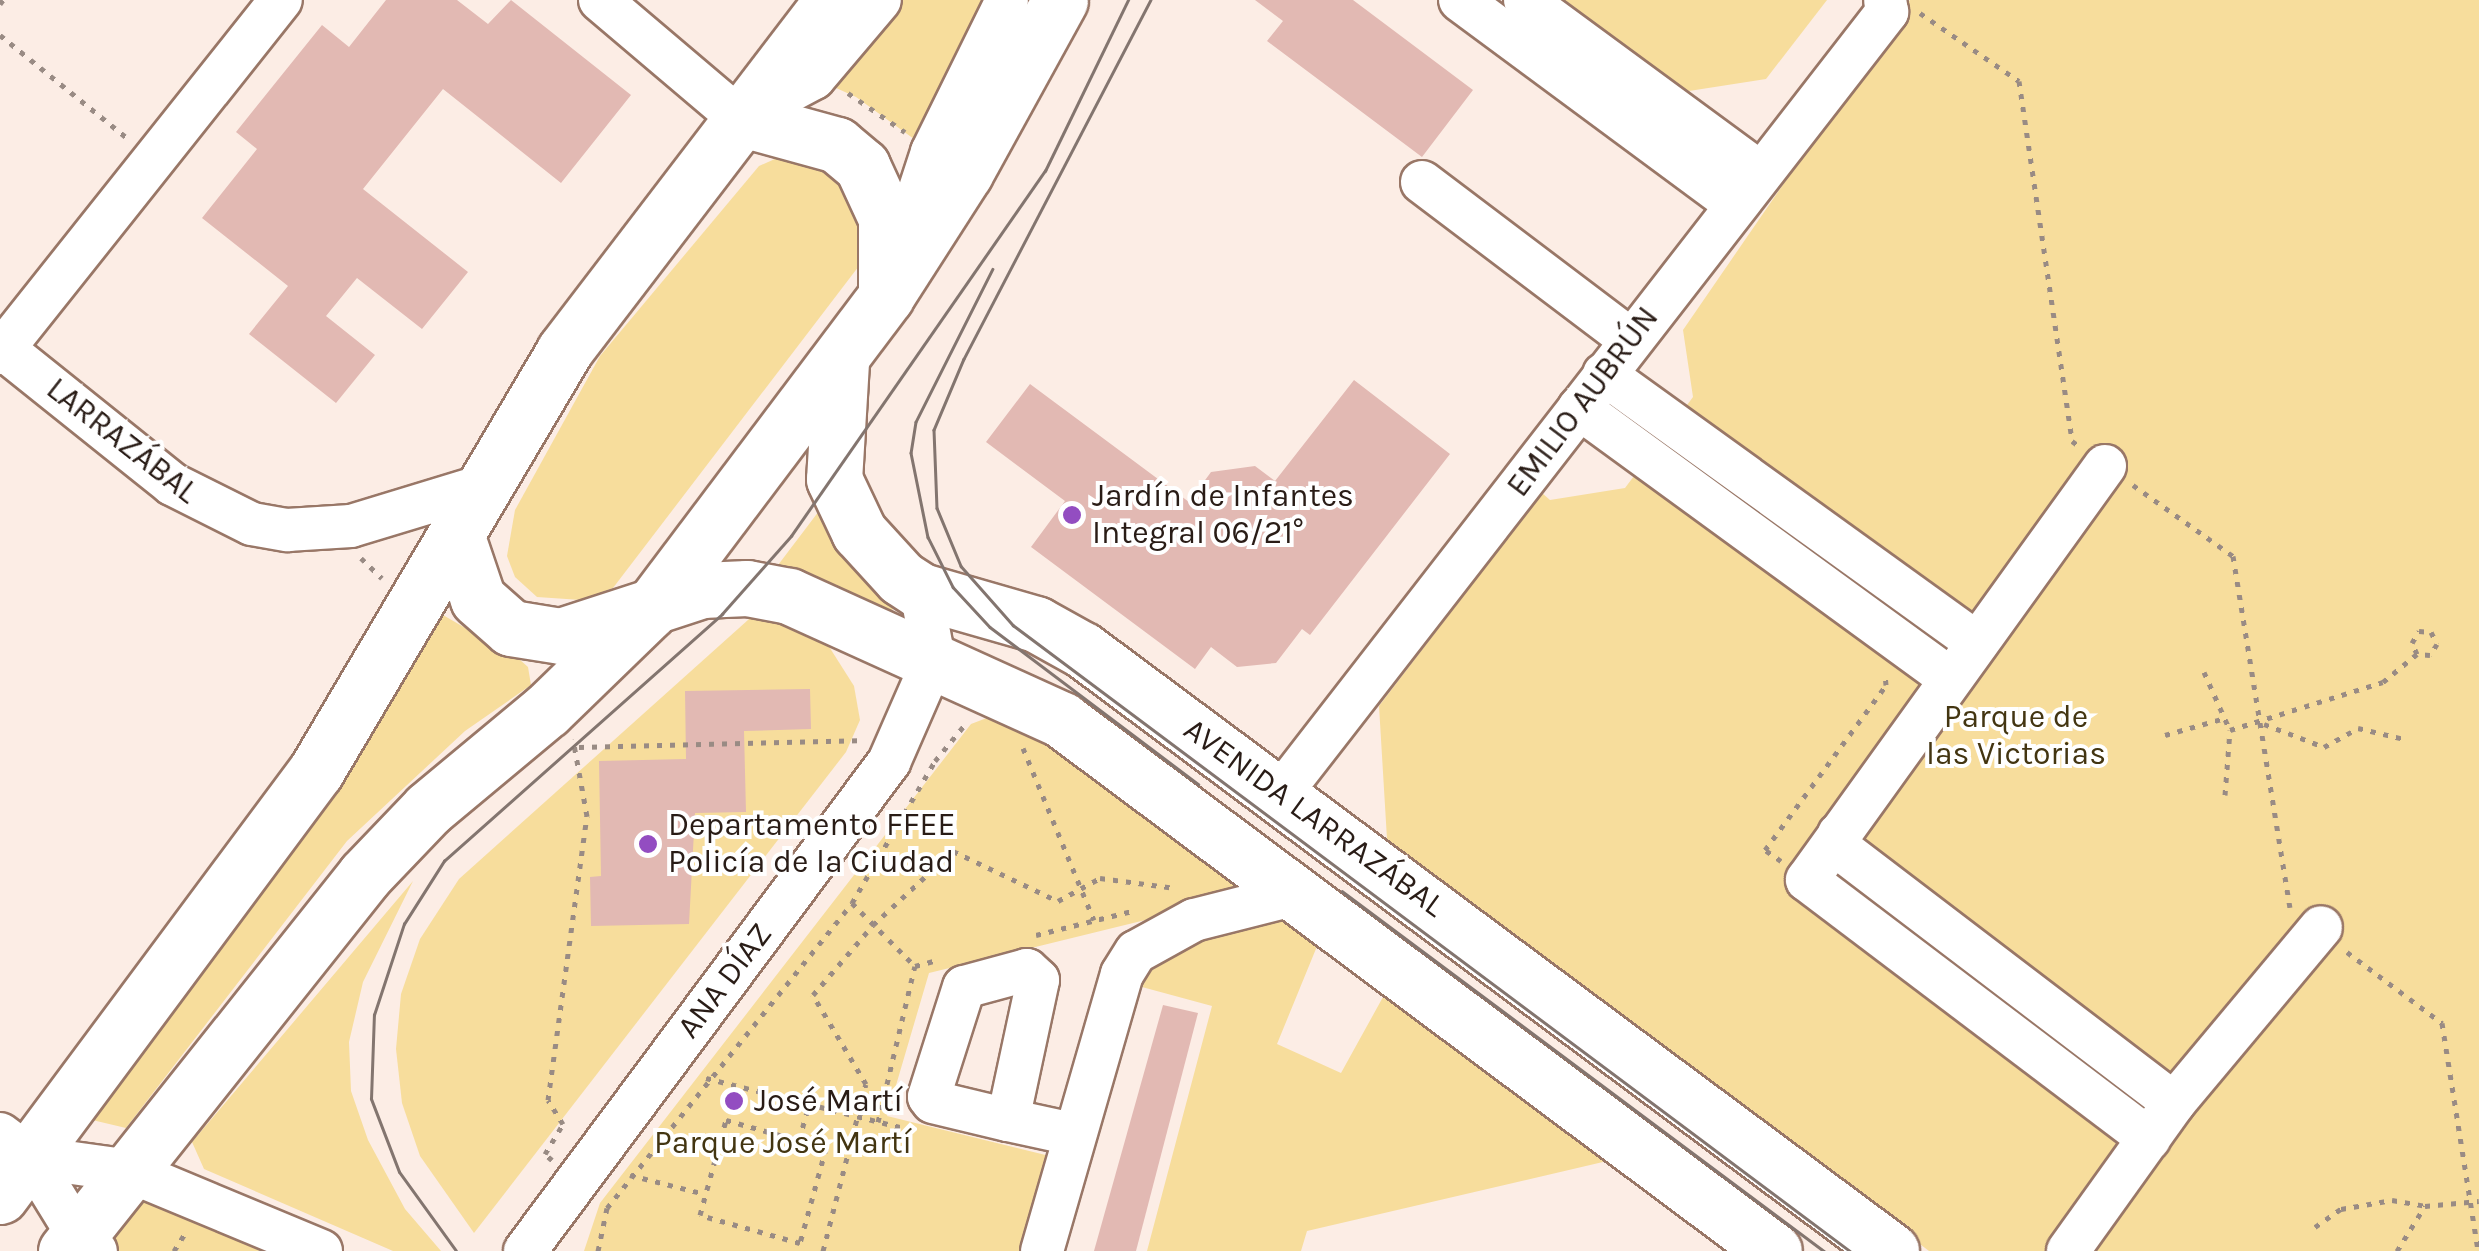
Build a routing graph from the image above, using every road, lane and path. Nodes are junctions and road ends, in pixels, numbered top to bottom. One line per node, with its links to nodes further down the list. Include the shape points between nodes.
1 (281, 0): 14 (street)
2 (832, 0): 12 (main road)
3 (880, 0): 11 (street)
4 (1007, 0): 13 (street)
5 (1060, 0): 17 (main road, via 965,172)
6 (1460, 0): 16 (street)
7 (1524, 0): 16 (street)
8 (1886, 6): 16 (street, EMILIO AUBRÚN); 23 (path, via 1928,13 2018,82 2072,441)
9 (621, 7): 12 (street)
10 (0, 35): 14 (path)
11 (814, 78): 12 (street); 13 (path, via 856,97)
12 (739, 118): 17 (main road, via 822,139 862,166 886,218); 24 (main road, via 564,351)
13 (932, 152): 17 (street)
14 (154, 160): 19 (street)
15 (1422, 182): 18 (street)
16 (1747, 188): 18 (street, EMILIO AUBRÚN)
17 (886, 296): 20 (main road)
18 (1631, 340): 21 (street, EMILIO AUBRÚN)
19 (1, 349): 25 (street, LARRAZÁBAL, via 172,484 222,514 287,530)
20 (840, 362): 27 (main road, AVENIDA LARRAZÁBAL, via 834,478 859,532); 29 (main road)
21 (1604, 374): 22 (street, EMILIO AUBRÚN); 30 (street)
22 (1578, 408): 35 (street); 44 (street, EMILIO AUBRÚN)
23 (2105, 466): 30 (street); 37 (path, via 2233,556)
24 (483, 486): 25 (street, LARRAZÁBAL); 26 (main road)
25 (350, 526): 28 (path, via 361,558)
26 (458, 540): 28 (main road); 29 (main road, AVENIDA LARRAZÁBAL, via 478,599 511,628 561,636)
27 (921, 591): 32 (street); 44 (main road, AVENIDA LARRAZÁBAL, via 1064,637)
28 (410, 606): 63 (main road, via 316,770)
29 (649, 611): 32 (main road, AVENIDA LARRAZÁBAL, via 702,590 747,588 789,596); 38 (main road)
30 (1977, 643): 35 (street)
31 (2417, 654): 31 (path, via 2430,655 2438,644 2432,632 2419,632 2412,642); 37 (path, via 2383,682)
32 (934, 659): 43 (street, ANA DÍAZ); 48 (main road, AVENIDA LARRAZÁBAL, via 1062,720)
33 (1884, 666): 47 (path, via 1886,685 1766,850)
34 (2204, 672): 36 (path)
35 (1950, 680): 46 (street)
36 (2225, 718): 40 (path); 41 (path)
37 (2264, 724): 40 (path); 42 (path, via 2324,748 2358,728); 52 (path)
38 (563, 728): 43 (path); 64 (main road, via 428,809 366,875); 66 (path, via 588,816 548,1100 564,1124 545,1154)
39 (1016, 730): 50 (path)
40 (2230, 730): 45 (path)
41 (2165, 736)
42 (2404, 740)
43 (919, 750): 66 (street, ANA DÍAZ)
44 (1281, 793): 51 (main road, AVENIDA LARRAZÁBAL)
45 (2224, 795)
46 (1838, 834): 47 (street); 56 (street, via 1843,851)
47 (1807, 880): 61 (street)
48 (1301, 893): 54 (main road, AVENIDA LARRAZÁBAL); 60 (street, via 1194,920 1136,952 1122,974)
49 (852, 903): 53 (path)
50 (1094, 920)
51 (1470, 933): 54 (main road); 77 (main road, AVENIDA LARRAZÁBAL)
52 (2318, 943): 56 (street); 68 (path, via 2442,1023)
53 (915, 966)
54 (1425, 990): 76 (main road, AVENIDA LARRAZÁBAL)
55 (706, 1078): 57 (path)
56 (2174, 1103): 61 (street)
57 (809, 1104): 59 (path); 62 (path)
58 (1008, 1120): 60 (street)
59 (915, 1131)
60 (1073, 1134): 75 (street)
61 (2149, 1139): 78 (street)
62 (800, 1140): 67 (path, via 726,1120); 67 (path, via 826,1148 800,1243 700,1216)
63 (10, 1162): 64 (street); 71 (street)
64 (129, 1171): 71 (main road); 72 (street)
65 (630, 1175): 67 (path)
66 (574, 1181): 73 (street, ANA DÍAZ); 74 (path, via 606,1208)
67 (706, 1194)
68 (2475, 1201): 69 (path); 80 (path)
69 (2425, 1206): 70 (path, via 2341,1209); 79 (path)
70 (2316, 1226)
71 (80, 1246)
72 (321, 1251)
73 (525, 1251)
74 (598, 1251)
75 (1042, 1251)
76 (1774, 1251)
77 (1891, 1251)
78 (2068, 1251)
79 (2397, 1251)
80 (2478, 1251)

